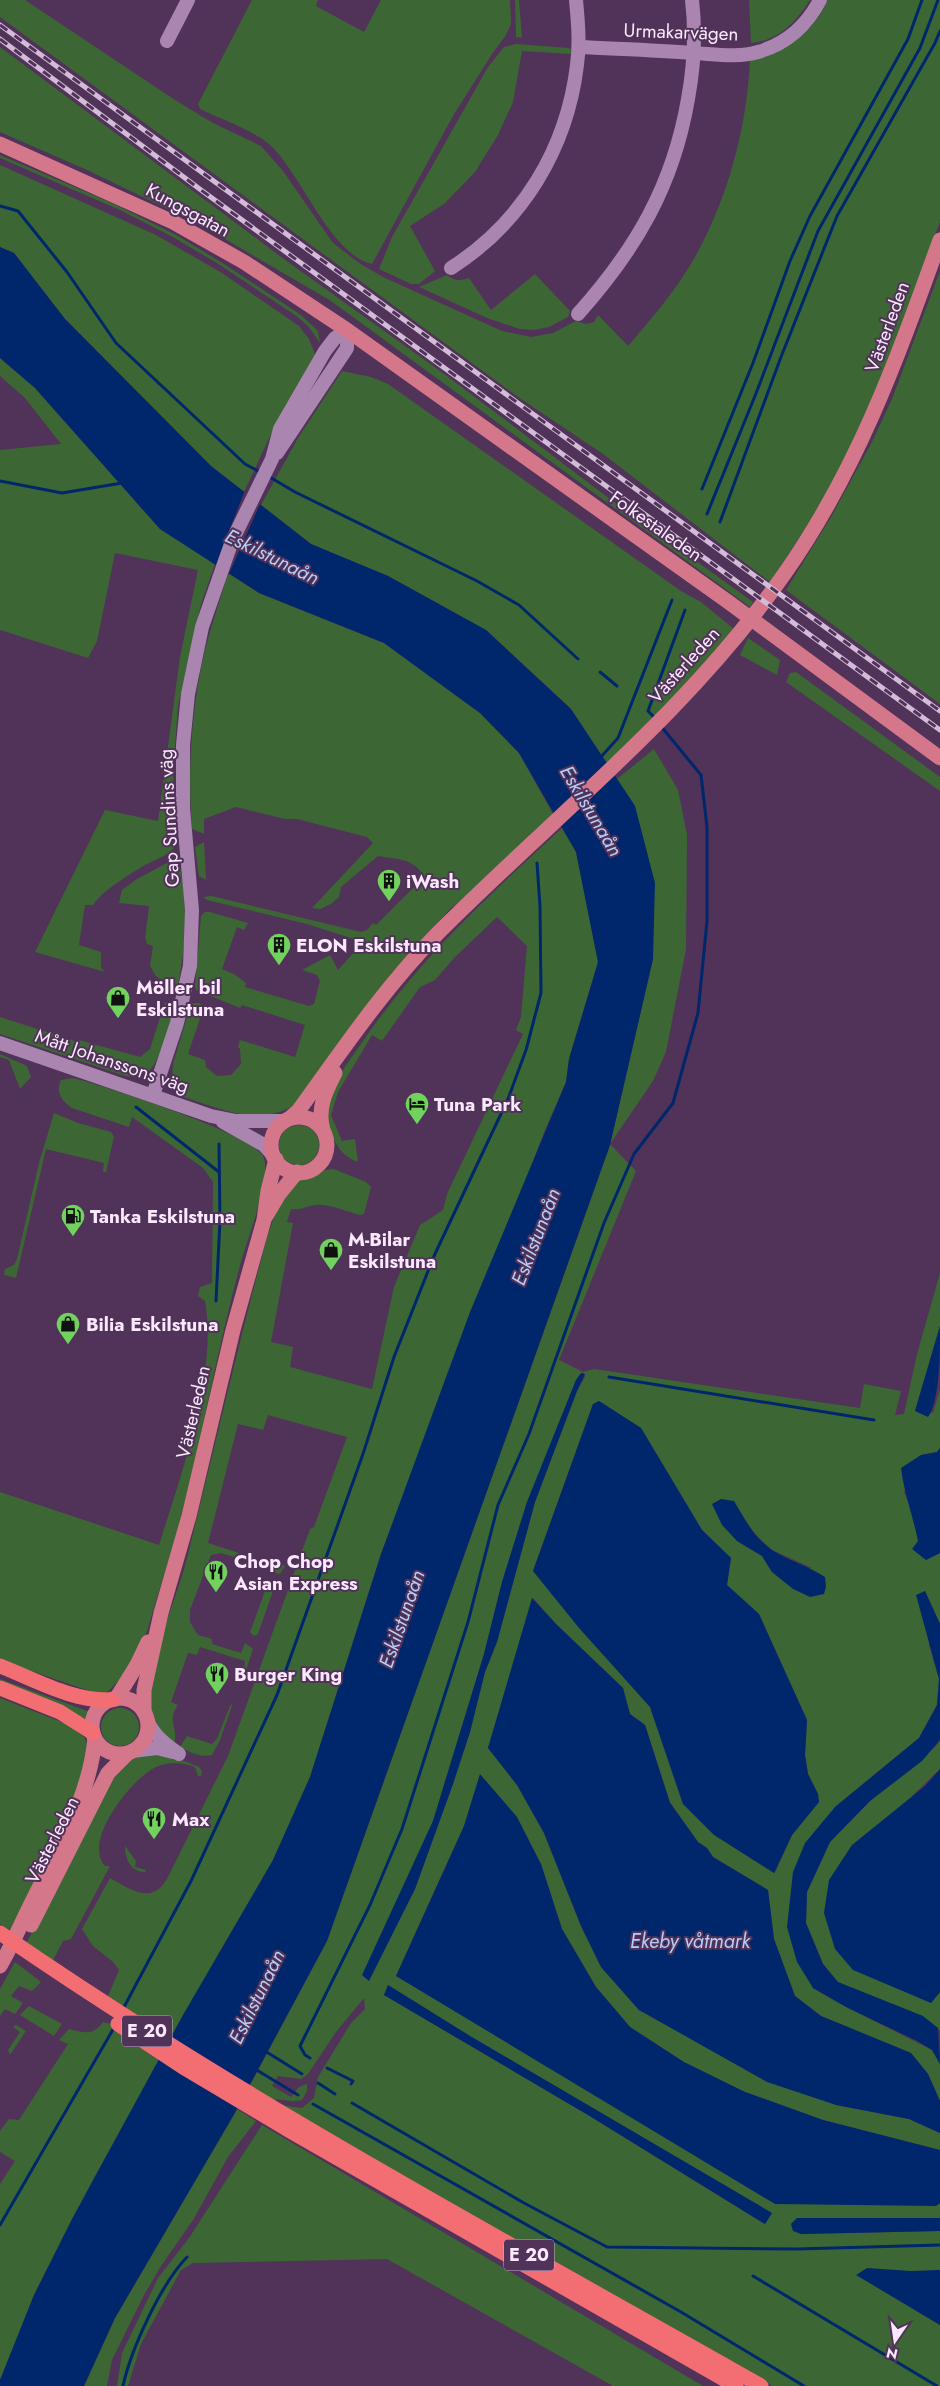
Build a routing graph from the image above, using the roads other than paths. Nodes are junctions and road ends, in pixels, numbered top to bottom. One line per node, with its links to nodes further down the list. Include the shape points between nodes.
1 (188, 0): 5 (street)
2 (576, 0): 6 (street)
3 (692, 0): 7 (street)
4 (820, 0): 7 (street, Urmakarvägen, via 800,29 773,47 741,54)
5 (167, 41)
6 (579, 47): 7 (street, Urmakarvägen); 10 (street, via 566,120 547,165 511,218)
7 (694, 52): 11 (street, via 680,140 658,202 625,257)
8 (0, 144): 12 (main road, Kungsgatan, via 173,222 244,262)
9 (940, 240): 14 (main road, Västerleden, via 880,402 847,472 786,573 670,713 408,965)
10 (451, 268)
11 (578, 314)
12 (348, 330): 13 (main road, Folkestaleden, via 720,595); 16 (street, Gap Sundins väg, via 347,348 270,464 232,541 202,627 191,677 183,745 183,808 192,910 190,966 178,1023)
13 (940, 758)
14 (350, 1042): 18 (main road, Västerleden, via 299,1110); 19 (main road, Västerleden, via 326,1088 320,1118)
15 (0, 1043): 16 (street, Mått Johanssons väg)
16 (153, 1095): 17 (street, Mått Johanssons väg)
17 (212, 1116): 18 (street, Mått Johanssons väg, via 236,1121); 20 (street, Mått Johanssons väg, via 264,1144)
18 (287, 1120): 19 (main road, via 311,1119); 20 (main road, via 272,1137)
19 (323, 1130): 21 (main road, via 327,1146 323,1160 312,1169)
20 (274, 1157): 21 (main road, via 283,1167); 22 (main road, Västerleden)
21 (297, 1172): 22 (main road, Västerleden)
22 (264, 1220): 23 (main road, Västerleden)
23 (161, 1613): 26 (main road, Västerleden, via 137,1665); 27 (main road, Västerleden, via 144,1690)
24 (0, 1666): 26 (highway, via 78,1698)
25 (0, 1688): 28 (highway, via 60,1712)
26 (114, 1699): 27 (main road, via 133,1702); 28 (main road, via 97,1710 92,1723)
27 (146, 1716): 29 (main road, via 146,1737); 29 (street, via 161,1742 179,1754 157,1748)
28 (94, 1736): 29 (main road, via 109,1752); 31 (main road, Västerleden, via 86,1784)
29 (130, 1752): 31 (main road, Västerleden, via 108,1773 31,1925)
30 (0, 1933): 33 (highway, E 20)
31 (6, 1944): 32 (main road, Västerleden); 33 (highway, E 20, via 137,2037)
32 (0, 1966)
33 (295, 2128): 34 (highway, E 20); 35 (highway, E 20)
34 (736, 2386)
35 (761, 2386)

